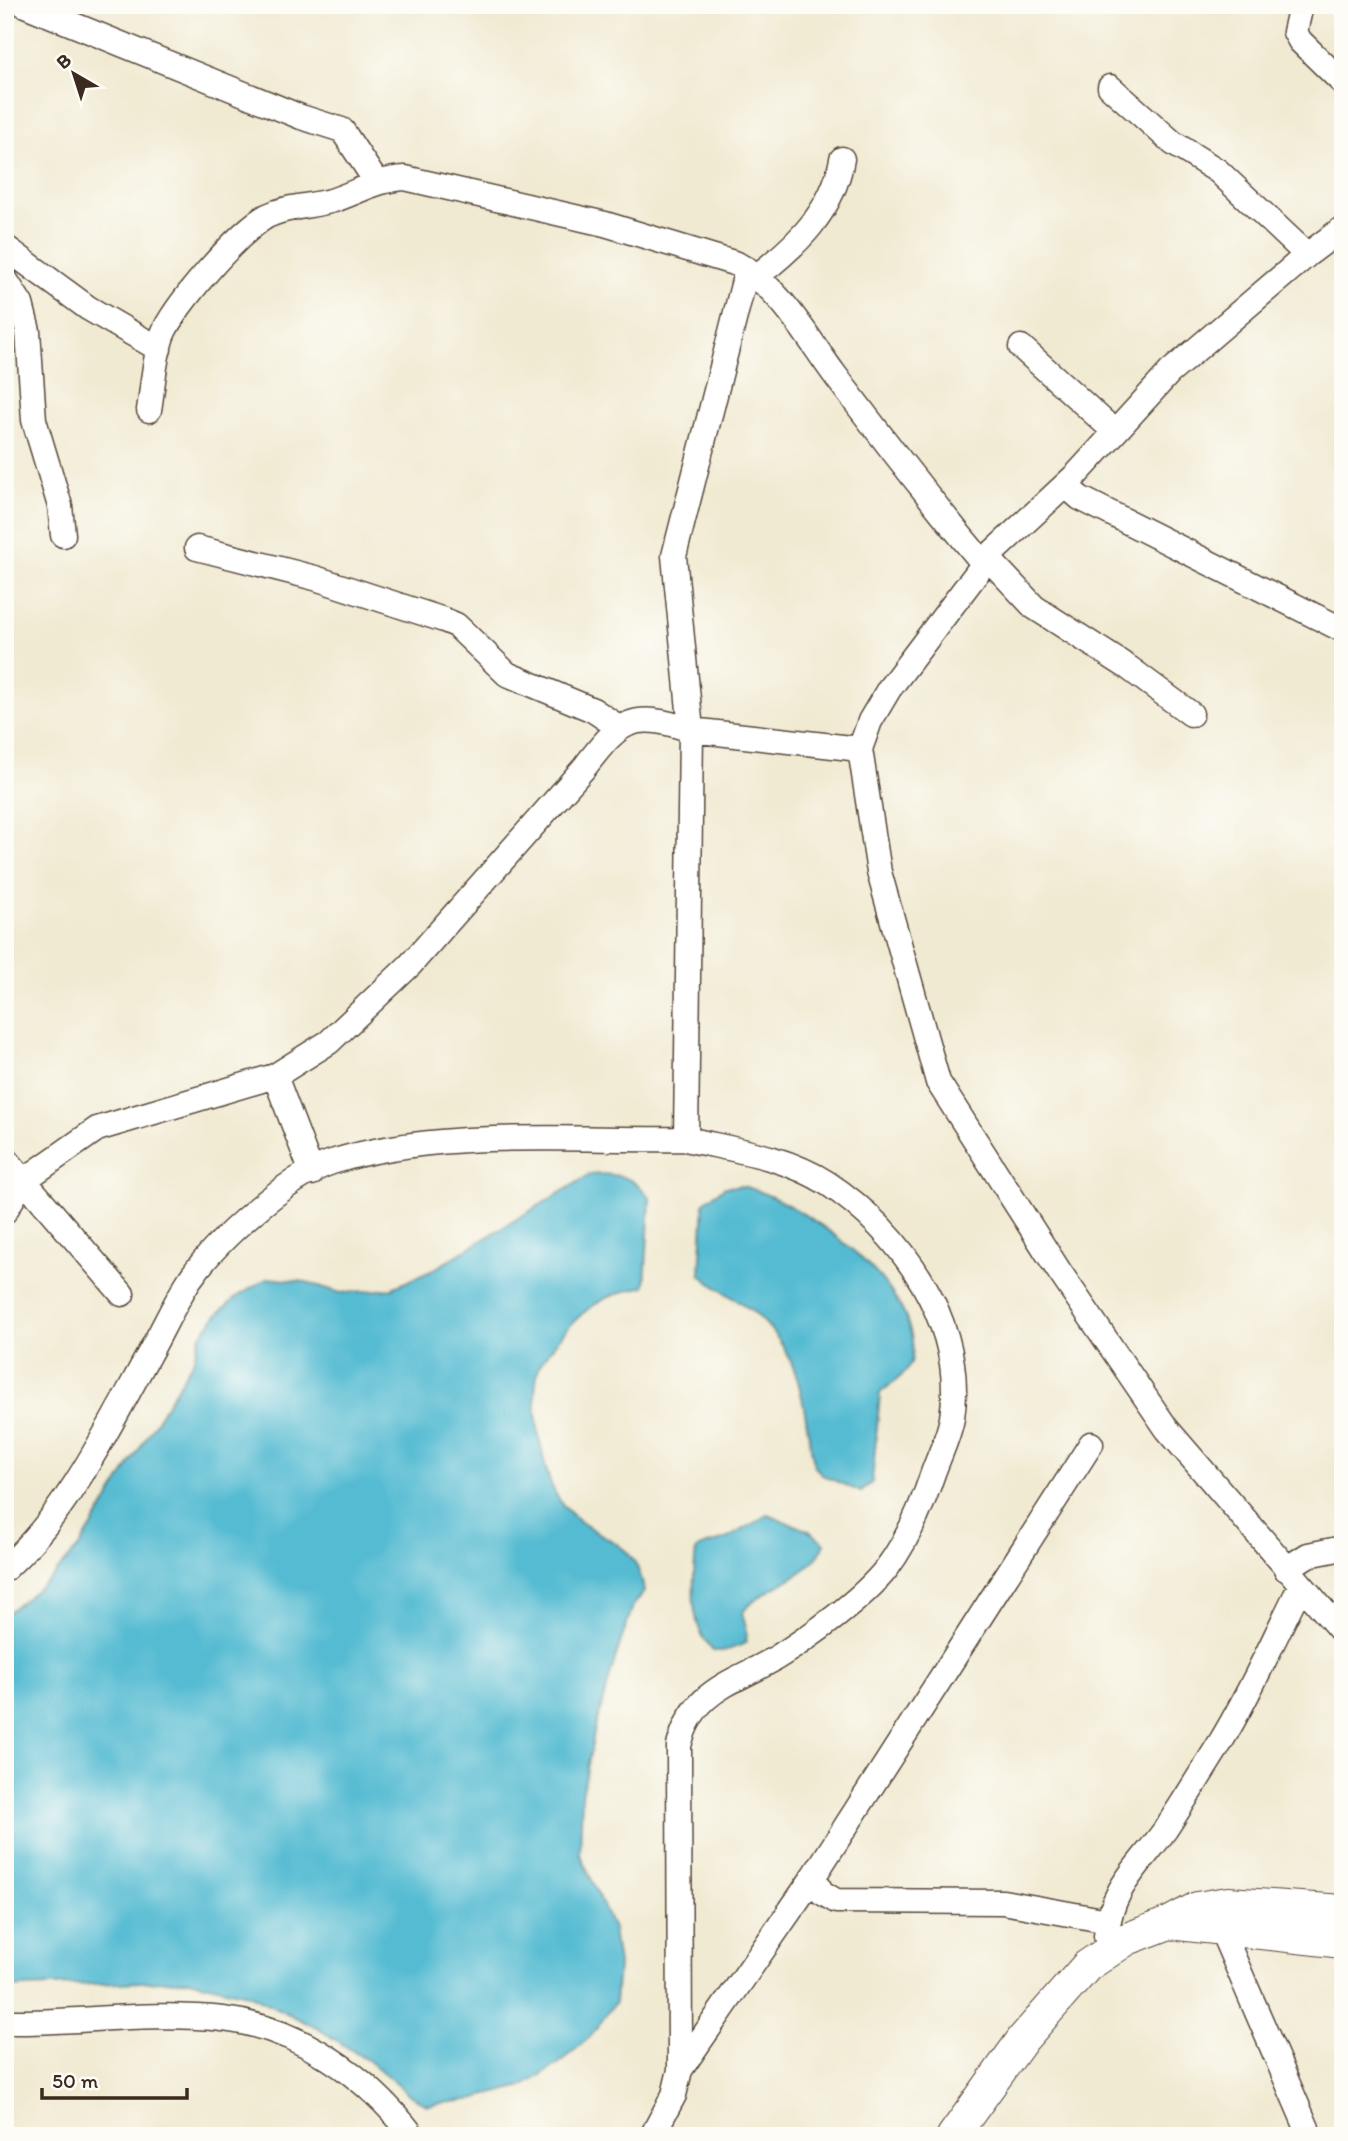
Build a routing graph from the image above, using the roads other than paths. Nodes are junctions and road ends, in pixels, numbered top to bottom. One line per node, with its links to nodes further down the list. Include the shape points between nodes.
1 (25, 5): 6 (street, via 342,130)
2 (1301, 5): 3 (street, via 1296,32 1300,41)
3 (1343, 83)
4 (1110, 87): 9 (street, via 1173,143 1218,171)
5 (842, 159): 10 (street, via 838,183 822,213 793,248)
6 (376, 183): 10 (street, via 405,178 605,224); 13 (street, via 331,201 265,217 231,245 190,294 163,333)
7 (1343, 229): 9 (street)
8 (5, 247): 13 (street, via 88,308)
9 (1307, 255): 15 (street, via 1170,372)
10 (752, 272): 19 (street, via 795,319 915,482); 23 (street, via 674,556)
11 (5, 279): 17 (street, via 21,304 28,331 34,420 61,506)
12 (1021, 347): 15 (street)
13 (159, 349): 14 (street)
14 (149, 410)
15 (1114, 431): 16 (street)
16 (1065, 485): 19 (street); 20 (street, via 1080,498)
17 (63, 536)
18 (197, 548): 22 (street, via 315,578 456,625 507,674 593,710)
19 (986, 560): 21 (street, via 1034,607); 24 (street, via 889,689)
20 (1343, 630)
21 (1191, 714)
22 (620, 728): 23 (street, via 648,720); 25 (street, via 385,991 329,1042)
23 (691, 730): 24 (street); 26 (street)
24 (860, 749): 35 (street, via 878,872 938,1082 1167,1429)
25 (275, 1076): 28 (street); 29 (street, via 97,1129)
26 (686, 1139): 28 (street, via 392,1146 329,1163); 45 (street, via 782,1162 825,1182 870,1215 918,1275 943,1324 952,1363 952,1418 920,1512 886,1569 820,1627 776,1658 713,1690 685,1723 679,1746)
27 (5, 1158): 29 (street)
28 (312, 1173): 34 (street, via 274,1196 229,1235 191,1278 65,1499 28,1548)
29 (23, 1181): 30 (street); 31 (street)
30 (5, 1211)
31 (122, 1294)
32 (1091, 1444): 37 (street)
33 (1343, 1548): 35 (street, via 1308,1556)
34 (5, 1569)
35 (1293, 1577): 36 (street); 39 (street, via 1259,1672 1218,1746 1116,1895)
36 (1343, 1633)
37 (814, 1876): 39 (street, via 821,1892 836,1901 1003,1902); 45 (street)
38 (1343, 1911): 40 (main road, via 1228,1903 1197,1908)
39 (1108, 1921): 43 (street)
40 (1169, 1923): 41 (main road); 43 (main road)
41 (1222, 1931): 42 (main road); 46 (street)
42 (1343, 1942)
43 (1103, 1954): 49 (main road, via 1023,2039)
44 (5, 2022): 47 (street, via 146,2017 223,2019 263,2027 319,2051 365,2084)
45 (680, 2070): 48 (street, via 674,2095)
46 (1307, 2128)
47 (413, 2136)
48 (652, 2136)
49 (953, 2136)

